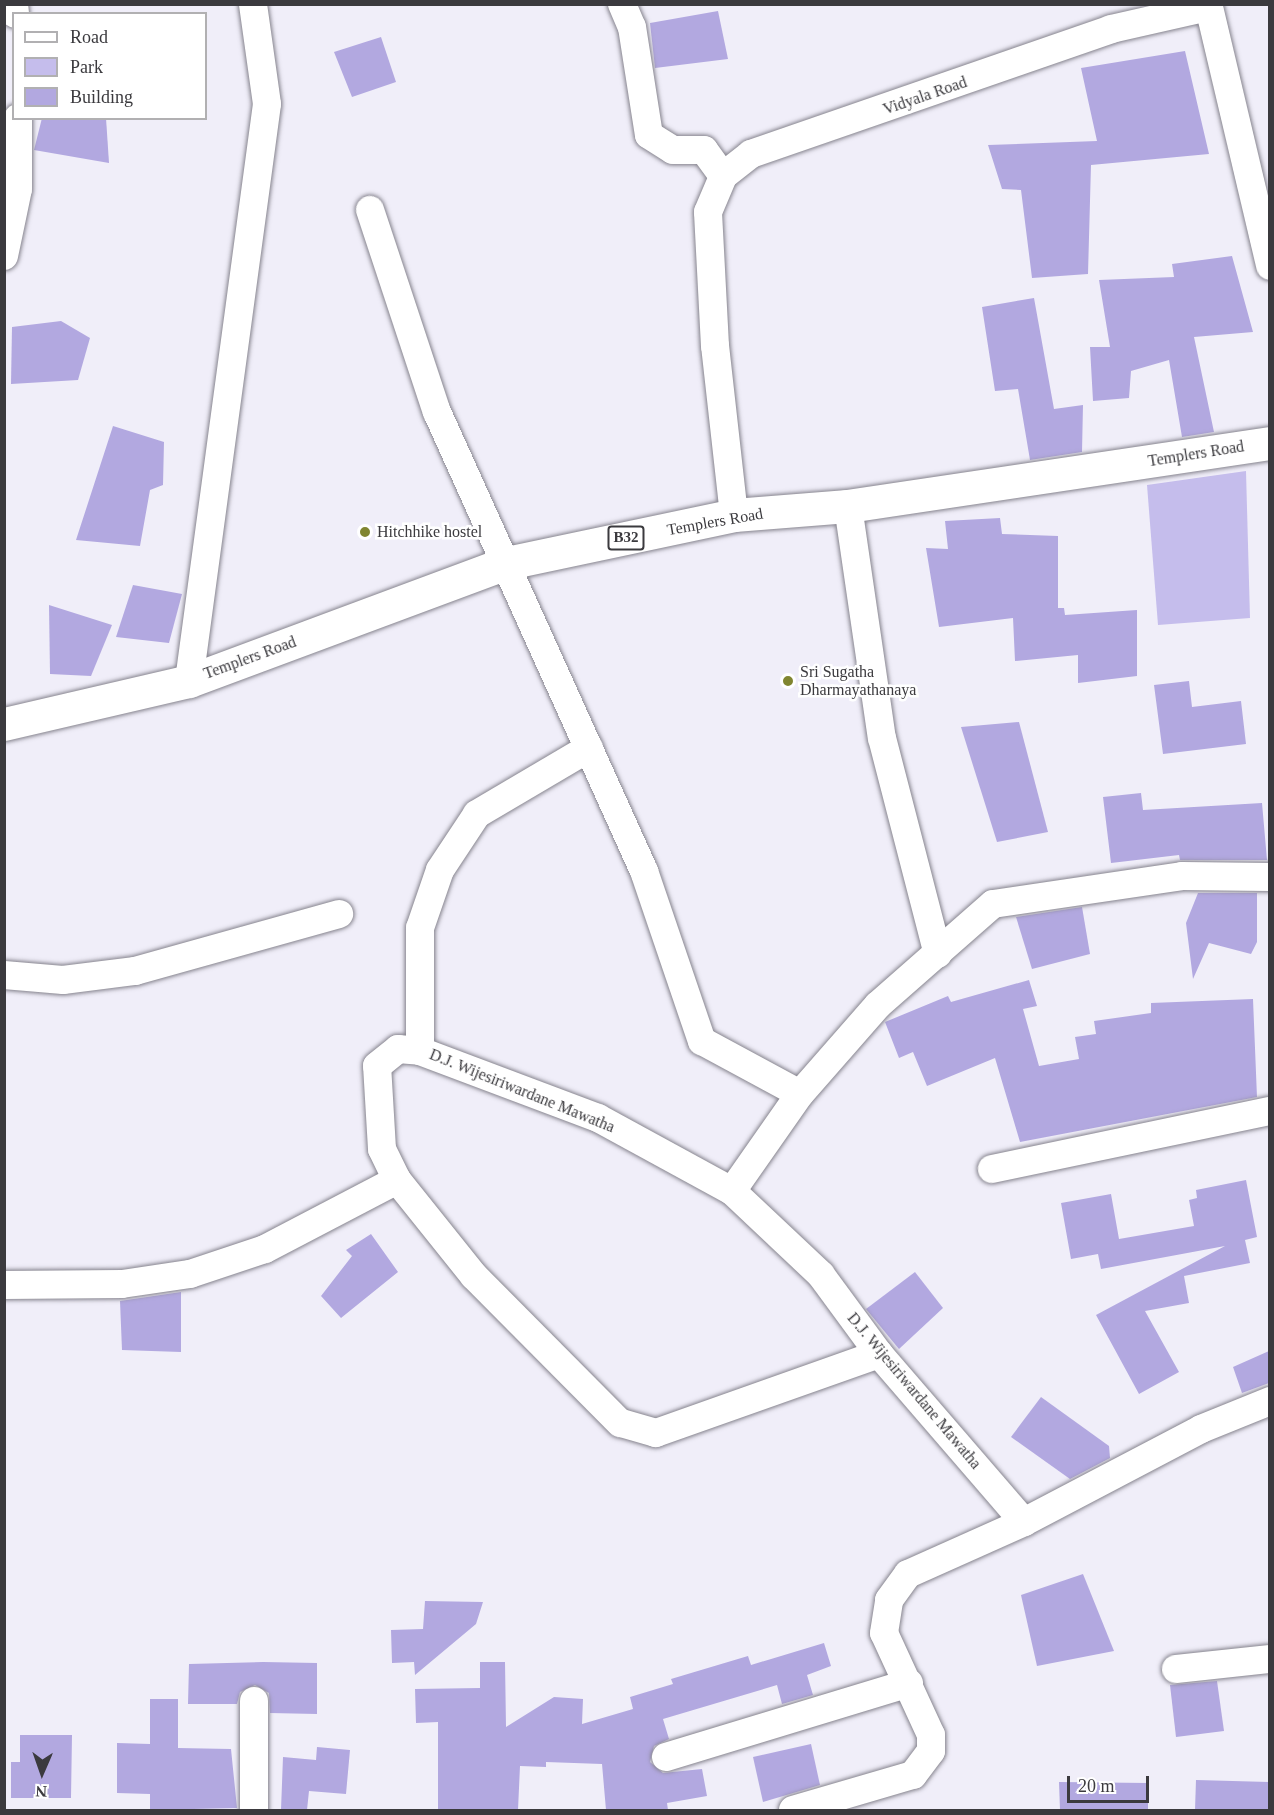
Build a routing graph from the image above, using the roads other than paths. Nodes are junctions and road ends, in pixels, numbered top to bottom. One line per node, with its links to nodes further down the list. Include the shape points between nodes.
1 (253, 4): 14 (street, via 267,104)
2 (622, 4): 6 (street, via 632,27 649,135 673,150 704,150)
3 (1208, 6): 4 (street, Vidyala Road); 9 (street, Vidyala Road)
4 (1108, 17): 6 (street, Vidyala Road, via 751,154)
5 (18, 120): 8 (street, via 18,189)
6 (723, 176): 12 (street, Vidyala Road, via 708,212 715,346)
7 (370, 210): 13 (street, via 437,412)
8 (4, 256)
9 (1269, 266)
10 (1269, 442): 11 (main road, Templers Road / B32)
11 (848, 506): 12 (main road, Templers Road / B32); 19 (street, via 882,738)
12 (734, 515): 13 (main road, Templers Road / B32)
13 (507, 563): 14 (main road, Templers Road / B32); 16 (street)
14 (189, 681): 15 (main road, Templers Road / B32)
15 (4, 724)
16 (589, 748): 21 (street, via 477,814 440,870 420,928); 22 (street, via 644,871 702,1041)
17 (1269, 877): 19 (street, via 1182,876 993,904)
18 (339, 914): 20 (street, via 135,971 63,980)
19 (938, 954): 22 (street, via 878,1005)
20 (4, 975)
21 (420, 1051): 25 (street, D.J. Wijesiriwardane Mawatha, via 398,1049 377,1066 382,1149); 26 (street, D.J. Wijesiriwardane Mawatha, via 598,1118)
22 (800, 1094): 26 (street)
23 (1269, 1111): 24 (street)
24 (992, 1169)
25 (397, 1180): 27 (street, via 265,1249 190,1274 122,1284); 28 (street, D.J. Wijesiriwardane Mawatha, via 474,1276 620,1423 636,1431 656,1433)
26 (732, 1191): 28 (street, D.J. Wijesiriwardane Mawatha, via 821,1275)
27 (4, 1285)
28 (879, 1354): 30 (street, D.J. Wijesiriwardane Mawatha)
29 (1269, 1401): 30 (street, via 1201,1429)
30 (1024, 1522): 33 (street, via 908,1574 889,1600 884,1633)
31 (1269, 1659): 32 (street)
32 (1176, 1669)
33 (909, 1683): 35 (street); 37 (street, via 931,1735 931,1751 913,1775)
34 (254, 1701): 36 (street)
35 (666, 1756)
36 (254, 1810)
37 (793, 1810)

